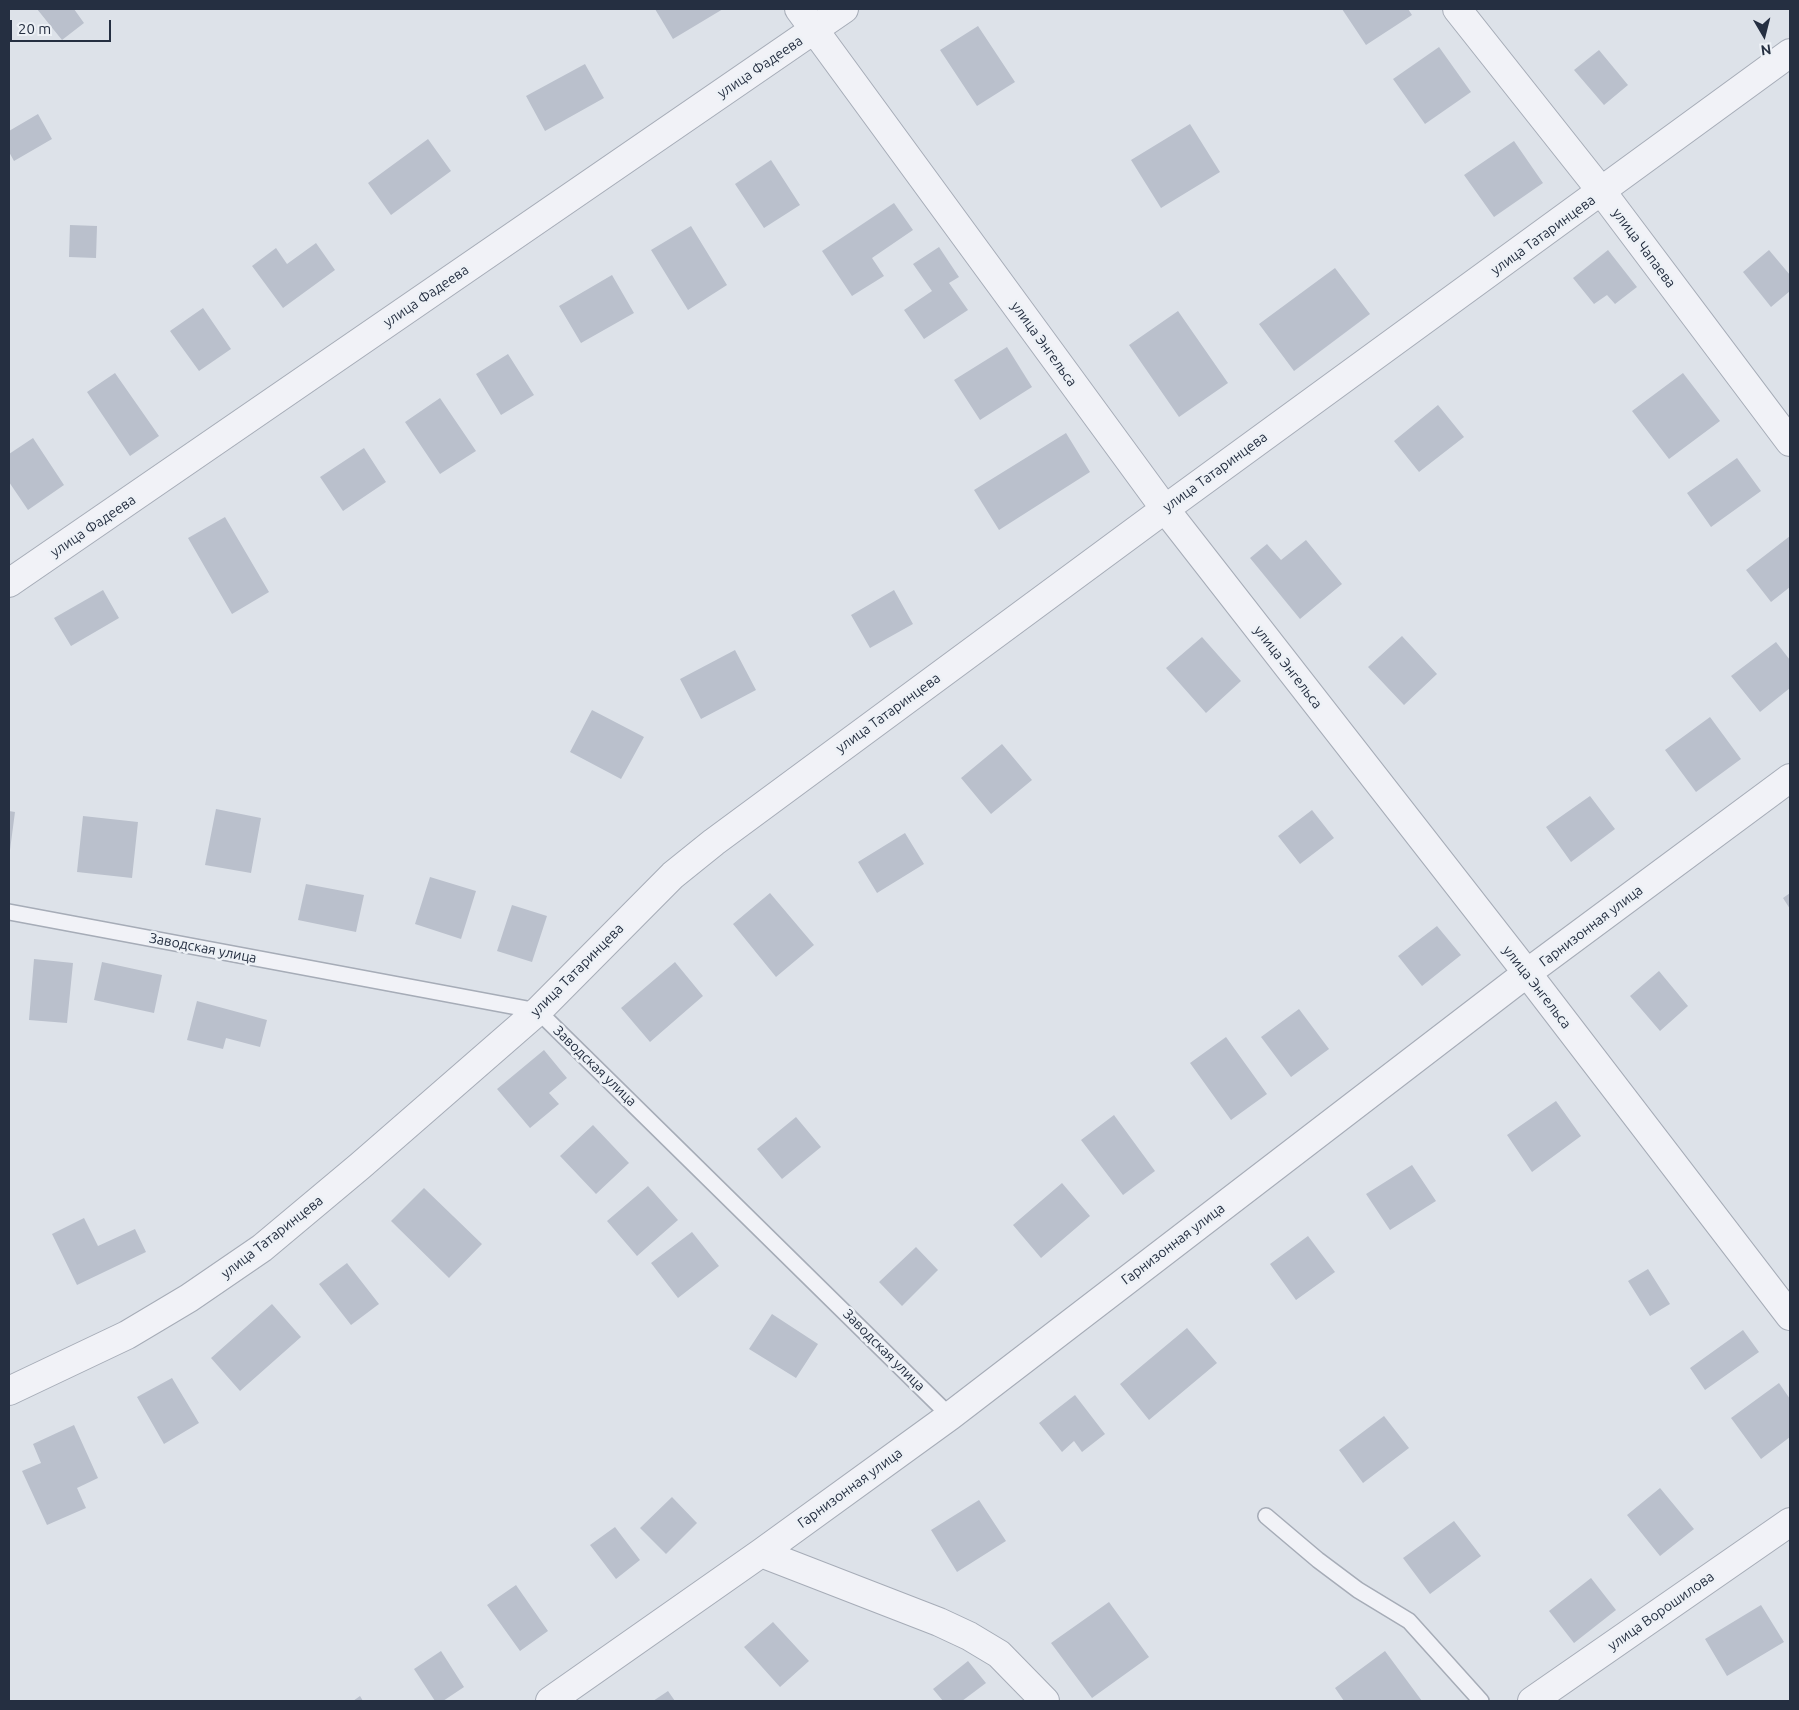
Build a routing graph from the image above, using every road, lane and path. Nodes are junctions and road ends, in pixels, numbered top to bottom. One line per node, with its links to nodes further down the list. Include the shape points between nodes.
1 (844, 9): 3 (street, улица Фадеева)
2 (1458, 9): 5 (street, улица Чапаева)
3 (807, 19): 7 (street, улица Энгельса); 8 (street, улица Фадеева)
4 (1790, 54): 5 (street, улица Татаринцева)
5 (1602, 192): 6 (street, улица Чапаева); 7 (street, улица Татаринцева)
6 (1790, 442)
7 (1165, 509): 11 (street, улица Энгельса); 12 (street, улица Татаринцева, via 714,842 667,881)
8 (9, 583)
9 (1790, 778): 11 (street, Гарнизонная улица)
10 (9, 912): 12 (lane, Заводская улица)
11 (1527, 973): 13 (street, улица Энгельса); 15 (street, Гарнизонная улица)
12 (538, 1011): 14 (street, улица Татаринцева, via 262,1248 127,1335); 15 (lane, Заводская улица)
13 (1790, 1316)
14 (9, 1391)
15 (950, 1416): 18 (street, Гарнизонная улица)
16 (1266, 1516): 21 (lane, via 1358,1590 1409,1621)
17 (1790, 1522): 22 (street, улица Ворошилова)
18 (762, 1553): 19 (street, Гарнизонная улица); 20 (street, via 970,1636 999,1654)
19 (550, 1701)
20 (1045, 1701)
21 (1481, 1701)
22 (1532, 1701)

